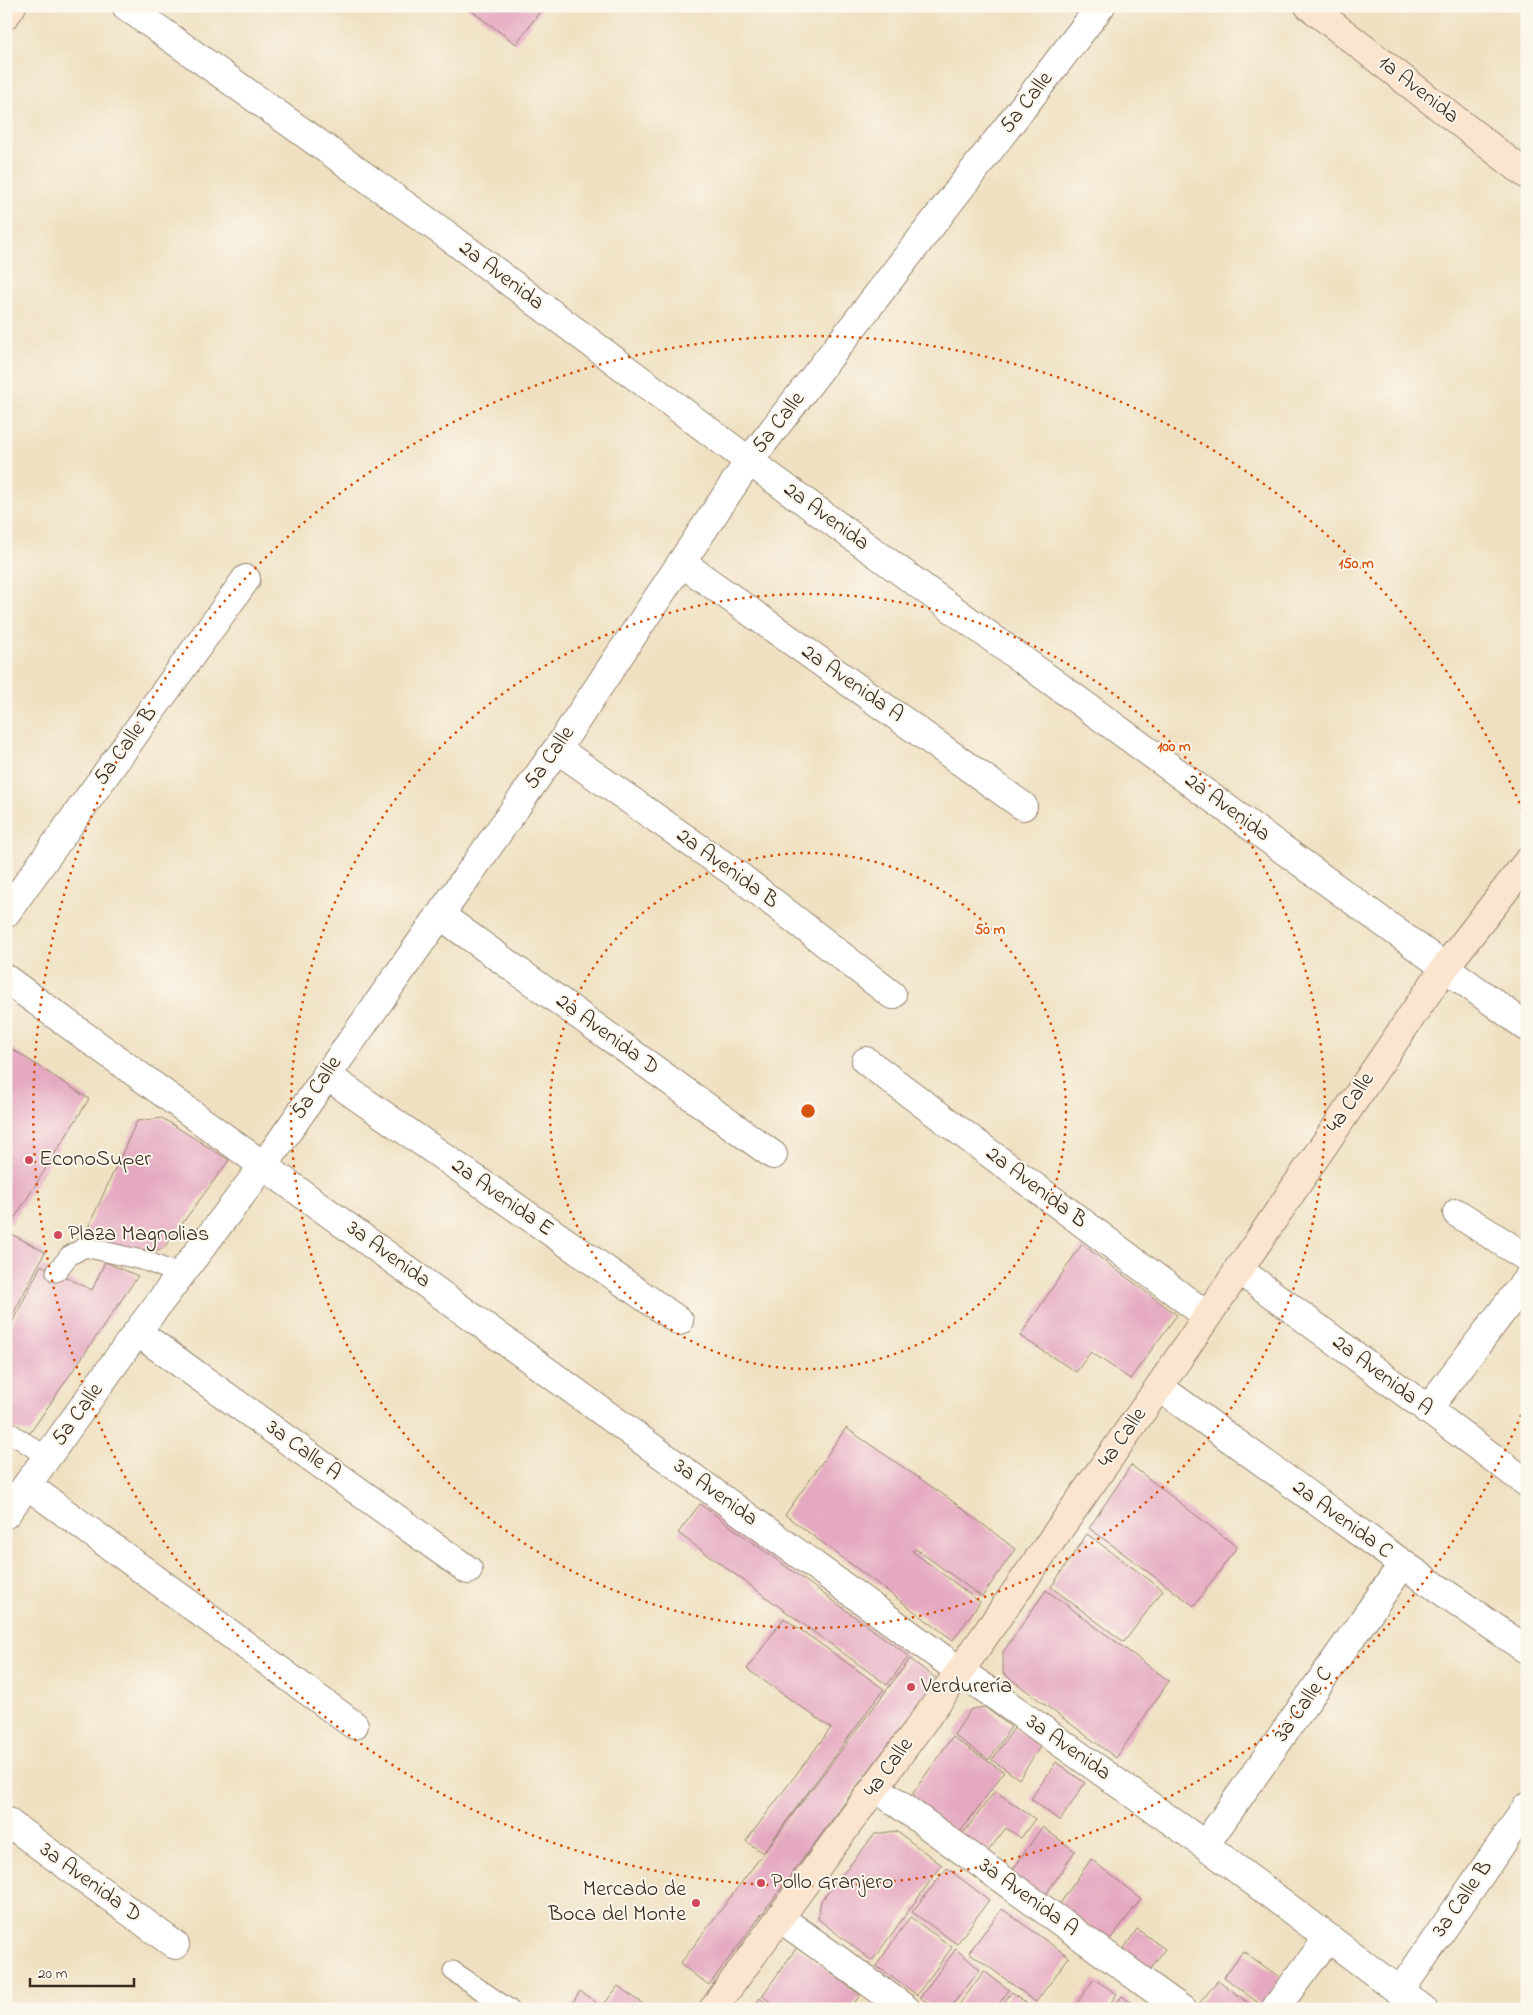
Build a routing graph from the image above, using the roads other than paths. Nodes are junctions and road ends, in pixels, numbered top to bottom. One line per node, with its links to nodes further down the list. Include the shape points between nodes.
1 (12, 6): 5 (main road)
2 (126, 6): 7 (street, 2a Avenida, via 436,228)
3 (1101, 6): 7 (street, 5a Calle)
4 (1320, 10): 6 (main road, 1a Avenida)
5 (6, 15)
6 (1527, 175)
7 (750, 461): 8 (street, 5a Calle); 15 (street, 2a Avenida)
8 (682, 563): 10 (street, 5a Calle); 11 (street, 2a Avenida A)
9 (246, 579): 13 (street, 5a Calle B)
10 (557, 749): 14 (street, 5a Calle); 17 (street, 2a Avenida B, via 739,876)
11 (1023, 806)
12 (1527, 862): 15 (main road, 4a Calle)
13 (6, 913)
14 (440, 915): 20 (street, 5a Calle); 21 (street, 2a Avenida D)
15 (1444, 967): 18 (street, 2a Avenida); 25 (main road, 4a Calle)
16 (6, 979): 22 (street, 3a Avenida)
17 (892, 995)
18 (1527, 1027)
19 (866, 1061): 29 (street, 2a Avenida B)
20 (326, 1075): 22 (street, 5a Calle); 30 (street, 2a Avenida E)
21 (773, 1156)
22 (264, 1165): 27 (street, 5a Calle); 42 (street, 3a Avenida)
23 (1458, 1213): 24 (street)
24 (1527, 1258)
25 (1238, 1269): 29 (main road, 4a Calle); 33 (street, 2a Avenida A)
26 (56, 1272): 27 (lane, via 69,1256 85,1247 146,1261)
27 (181, 1274): 31 (street, 5a Calle)
28 (1527, 1279): 33 (street)
29 (1206, 1315): 32 (main road, 4a Calle)
30 (679, 1321)
31 (138, 1332): 35 (street, 5a Calle); 40 (street, 3a Calle A)
32 (1159, 1386): 39 (street, 2a Avenida C); 42 (main road, 4a Calle)
33 (1427, 1410): 36 (street, 2a Avenida A)
34 (6, 1430): 35 (lane)
35 (47, 1457): 37 (street, 5a Calle)
36 (1527, 1483)
37 (27, 1485): 38 (street, 5a Calle); 43 (street)
38 (6, 1514)
39 (1403, 1564): 41 (street, 2a Avenida C); 47 (street, 3a Calle C)
40 (468, 1570)
41 (1527, 1650)
42 (960, 1671): 44 (main road, 4a Calle); 47 (street, 3a Avenida)
43 (354, 1725)
44 (875, 1787): 48 (main road, 4a Calle); 56 (street, 3a Avenida A)
45 (1527, 1808): 52 (street, 3a Calle B)
46 (6, 1822): 50 (street, 3a Avenida D)
47 (1205, 1845): 49 (street, 3a Avenida)
48 (780, 1918): 54 (main road, 4a Calle); 55 (street)
49 (1328, 1938): 52 (street, 3a Avenida); 57 (street)
50 (175, 1945)
51 (453, 1971): 53 (lane)
52 (1400, 1991): 58 (street, 3a Avenida)
53 (510, 2009)
54 (713, 2009)
55 (906, 2009)
56 (1180, 2009)
57 (1275, 2009)
58 (1424, 2009)

